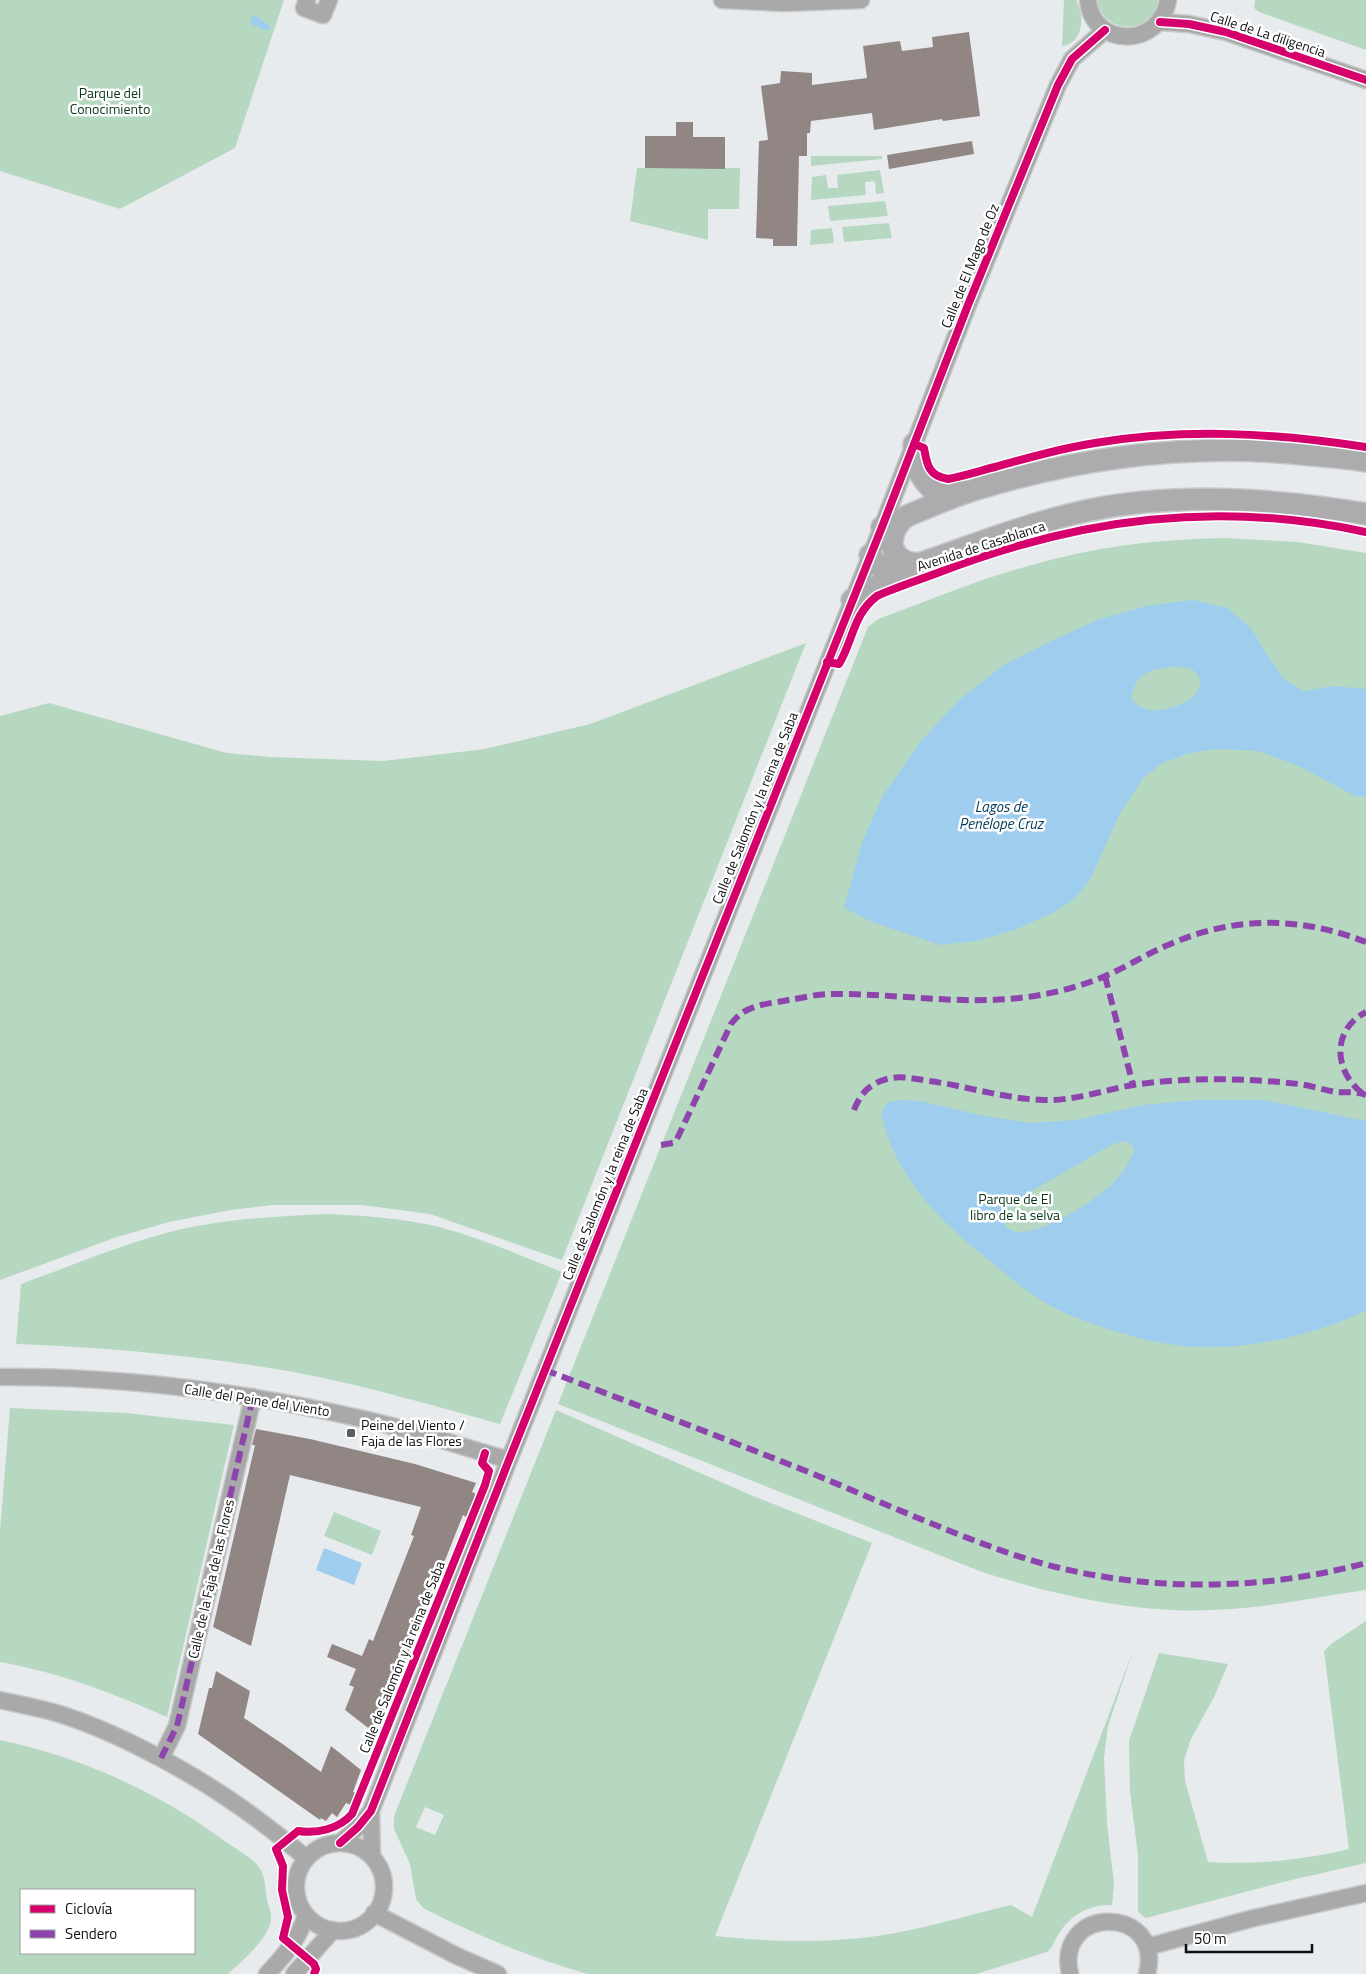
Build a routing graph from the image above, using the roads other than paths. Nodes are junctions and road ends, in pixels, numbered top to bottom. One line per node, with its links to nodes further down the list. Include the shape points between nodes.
1 (307, 0): 2 (street, via 304,8 323,15)
2 (329, 0)
3 (722, 0): 4 (street, via 769,3)
4 (861, 0)
5 (1088, 0): 8 (street, via 1092,16)
6 (1168, 0): 7 (street)
7 (1160, 22): 8 (street, via 1147,32 1132,37); 9 (street, Calle de La diligencia, via 1226,32)
8 (1105, 30): 10 (street, Calle de El Mago de Oz, via 1072,59 1060,79)
9 (1366, 80)
10 (914, 444): 12 (main road, via 918,471 932,489); 15 (street, Calle de El Mago de Oz)
11 (1366, 461): 12 (main road, via 1216,449 1148,453 1082,463)
12 (980, 488): 14 (main road)
13 (1366, 514): 17 (main road, Avenida de Casablanca, via 1253,500 1145,503 1091,510 1043,522)
14 (905, 517): 15 (main road); 17 (main road, via 897,524 892,543 902,560)
15 (882, 526): 16 (street, Calle de Salomón y la reina de Saba)
16 (870, 554): 17 (main road, via 875,563 886,571 895,572); 18 (street, Calle de Salomón y la reina de Saba)
17 (918, 564): 18 (main road)
18 (852, 600): 21 (street, Calle de Salomón y la reina de Saba)
19 (0, 1377): 20 (street, Calle del Peine del Viento, via 171,1386)
20 (253, 1397): 21 (street, Calle del Peine del Viento, via 364,1419); 23 (street, Calle de la Faja de las Flores, via 177,1726)
21 (509, 1460): 24 (street, Calle de Salomón y la reina de Saba)
22 (0, 1700): 23 (street, via 43,1709 101,1729)
23 (161, 1758): 27 (street, via 207,1783 276,1832)
24 (371, 1811): 25 (street, Calle de Salomón y la reina de Saba); 26 (street, Calle de Salomón y la reina de Saba)
25 (340, 1842): 26 (street, via 358,1846); 27 (street, via 322,1847)
26 (372, 1857): 29 (street, via 381,1872 384,1889)
27 (306, 1858): 30 (street, via 298,1871 296,1886 298,1902)
28 (1366, 1893): 32 (street, via 1254,1918)
29 (374, 1913): 31 (street, via 360,1925); 35 (street)
30 (306, 1915): 31 (street, via 318,1925); 33 (street, via 292,1946)
31 (333, 1930): 34 (street)
32 (1147, 1947): 36 (street, via 1129,1926 1108,1920 1095,1923 1084,1929 1070,1948); 37 (street)
33 (267, 1974)
34 (294, 1974)
35 (498, 1974)
36 (1070, 1974)
37 (1146, 1974)

